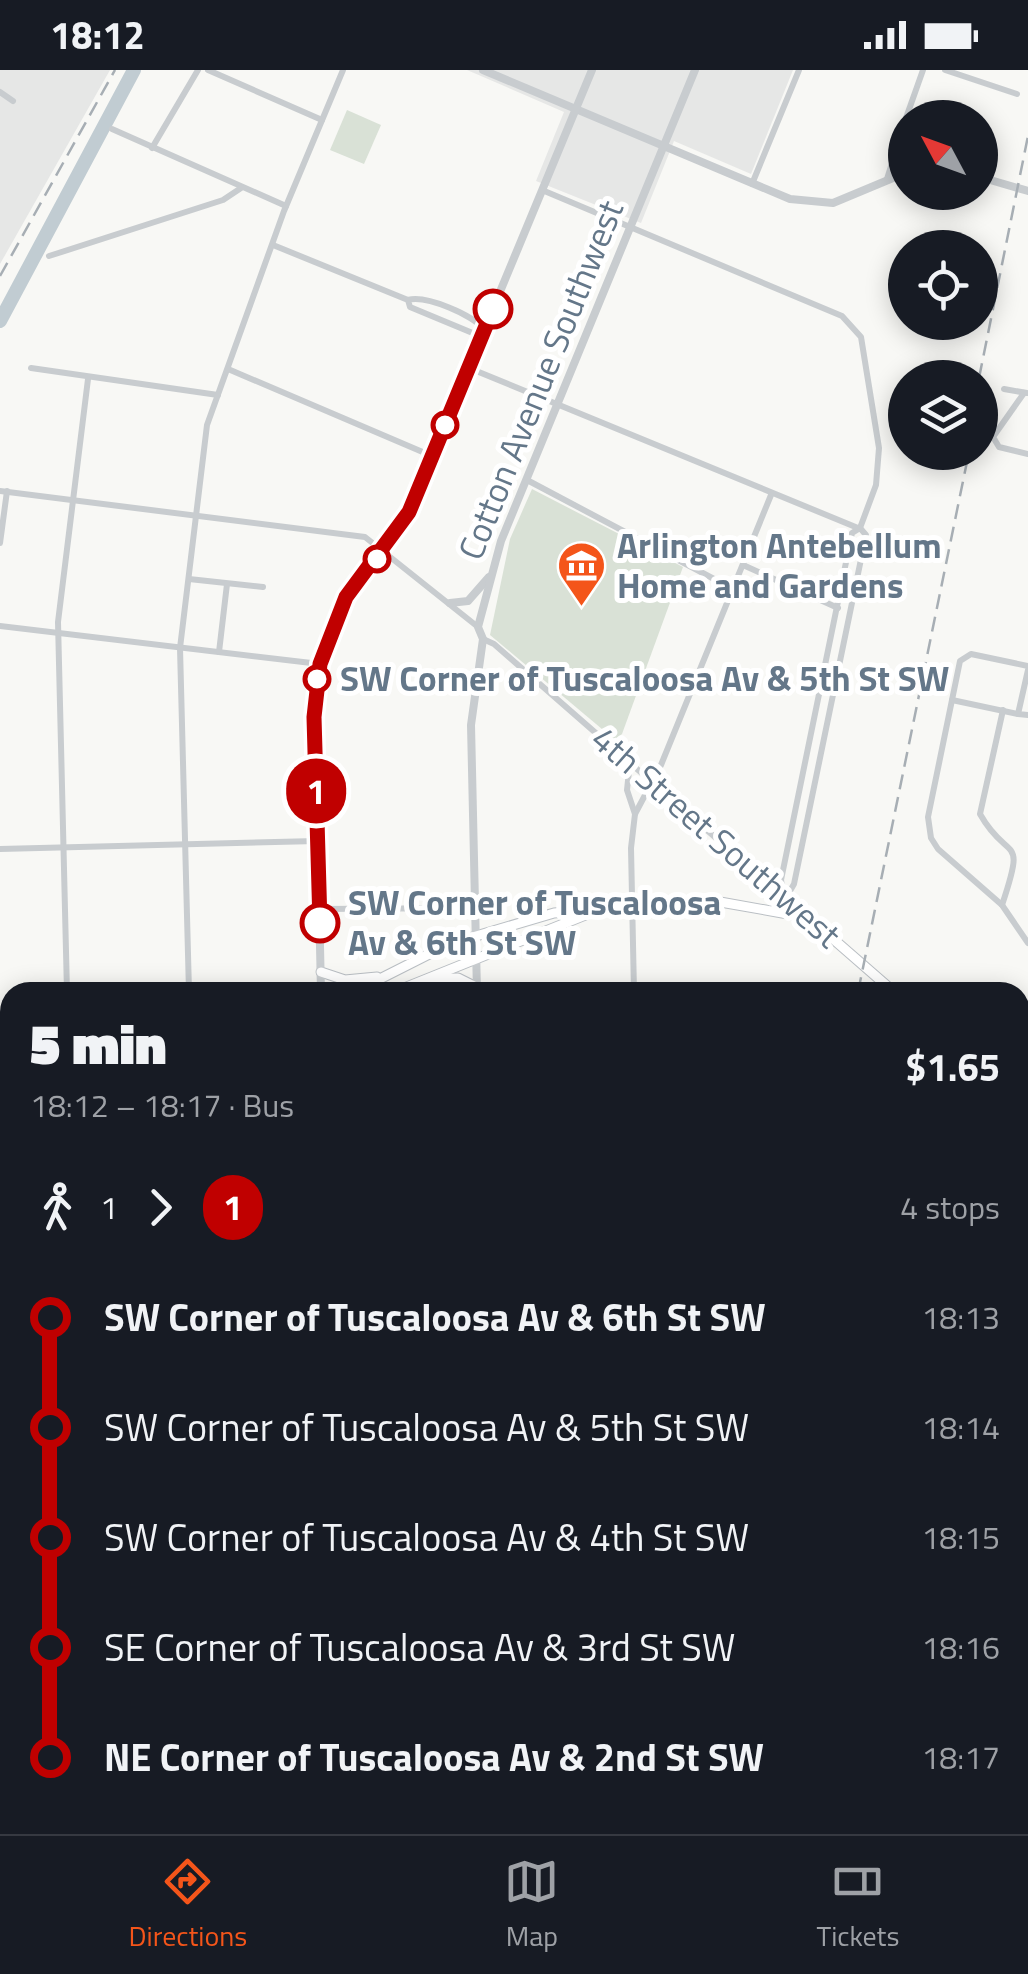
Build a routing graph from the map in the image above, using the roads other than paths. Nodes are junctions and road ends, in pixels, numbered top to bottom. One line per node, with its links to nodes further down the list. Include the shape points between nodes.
1 (198, 70): 17 (street)
2 (208, 70): 15 (street)
3 (343, 70): 15 (street)
4 (592, 70): 14 (street)
5 (695, 70): 18 (street, Cotton Avenue Southwest)
6 (800, 70): 22 (street)
7 (923, 70): 13 (street)
8 (946, 70): 11 (street)
9 (489, 71): 14 (street)
10 (0, 92): 12 (street)
11 (1017, 94)
12 (13, 100)
13 (913, 100)
14 (574, 109): 18 (street); 24 (street)
15 (322, 120): 26 (street)
16 (112, 129): 17 (street)
17 (152, 148): 23 (street)
18 (663, 148): 22 (street); 27 (street, Cotton Avenue Southwest)
19 (888, 176): 20 (street)
20 (887, 179): 22 (street, via 833,204)
21 (998, 182): 25 (street)
22 (752, 184)
23 (241, 188): 26 (street); 29 (street, via 223,200)
24 (542, 190): 27 (street); 30 (street)
25 (1026, 190)
26 (286, 206): 28 (street)
27 (630, 227): 38 (street, Cotton Avenue Southwest); 46 (street, via 842,316 860,337 879,448 876,485)
28 (273, 244): 30 (street, via 475,334); 32 (street)
29 (50, 256)
30 (484, 330): 33 (street)
31 (31, 368): 34 (street)
32 (228, 368): 37 (street); 40 (street)
33 (469, 368): 38 (street); 40 (street)
34 (88, 379): 37 (street); 44 (street)
35 (1004, 389): 36 (street)
36 (1026, 393): 39 (street, via 993,442)
37 (218, 395): 45 (street, via 207,425)
38 (557, 405): 41 (street, Cotton Avenue Southwest); 43 (street)
39 (1028, 454)
40 (432, 456): 48 (street)
41 (527, 480): 50 (street, Cotton Avenue Southwest); 54 (street)
42 (3, 491): 44 (street); 47 (street)
43 (771, 495): 46 (street); 49 (street)
44 (74, 500): 45 (street); 59 (street)
45 (197, 515): 48 (street, via 365,536); 51 (street)
46 (860, 528): 56 (street, via 852,534); 64 (street, via 866,535)
47 (0, 543)
48 (384, 550): 55 (street); 65 (street, via 344,601)
49 (743, 565): 54 (street); 56 (street)
50 (494, 569): 55 (street, via 474,596); 58 (street, Cotton Avenue Southwest)
51 (188, 580): 52 (street); 61 (street)
52 (227, 584): 53 (street); 63 (street)
53 (263, 587)
54 (733, 589): 74 (street)
55 (450, 603): 58 (street)
56 (838, 608): 62 (street)
57 (0, 626): 59 (street)
58 (478, 627): 60 (street)
59 (58, 633): 61 (street); 78 (street)
60 (483, 640): 71 (street, 4th Street Southwest); 83 (street, via 471,726)
61 (180, 648): 63 (street); 77 (street)
62 (829, 651): 64 (street); 72 (street)
63 (219, 652): 65 (street)
64 (843, 653): 73 (street)
65 (320, 664): 76 (street, via 314,715)
66 (1028, 668): 67 (street, via 964,656); 69 (street)
67 (952, 700): 68 (street); 81 (street, via 928,829 938,849)
68 (1003, 710): 69 (street); 81 (street, via 980,814 1014,851)
69 (1018, 714): 70 (street)
70 (1028, 715)
71 (630, 762): 74 (street, 4th Street Southwest); 75 (street, via 627,790)
72 (803, 773): 73 (street); 80 (street, via 781,880)
73 (817, 775): 80 (street, via 794,884)
74 (652, 780): 75 (street); 80 (street, 4th Street Southwest)
75 (635, 814): 82 (street)
76 (317, 840): 77 (street); 85 (street)
77 (185, 845): 78 (street); 95 (street)
78 (63, 848): 79 (street); 94 (street)
79 (0, 849)
80 (784, 898): 86 (street); 87 (street, 4th Street Southwest)
81 (1002, 905): 89 (street)
82 (633, 906): 84 (main road); 86 (main road, via 709,900); 101 (street)
83 (474, 908): 85 (street); 88 (street)
84 (601, 908): 88 (main road, via 554,912); 90 (main road)
85 (319, 909): 91 (street)
86 (780, 910): 87 (main road)
87 (824, 931): 102 (main road, 4th Street Southwest)
88 (475, 935): 90 (street); 92 (main road)
89 (1028, 943)
90 (476, 958): 93 (main road); 100 (street)
91 (321, 972): 92 (main road, via 345,980); 96 (street)
92 (384, 976): 97 (main road)
93 (420, 980): 98 (main road); 99 (main road, via 447,976)
94 (67, 982)
95 (189, 982)
96 (321, 982)
97 (373, 982)
98 (416, 982)
99 (460, 982)
100 (477, 982)
101 (634, 982)
102 (883, 982)

